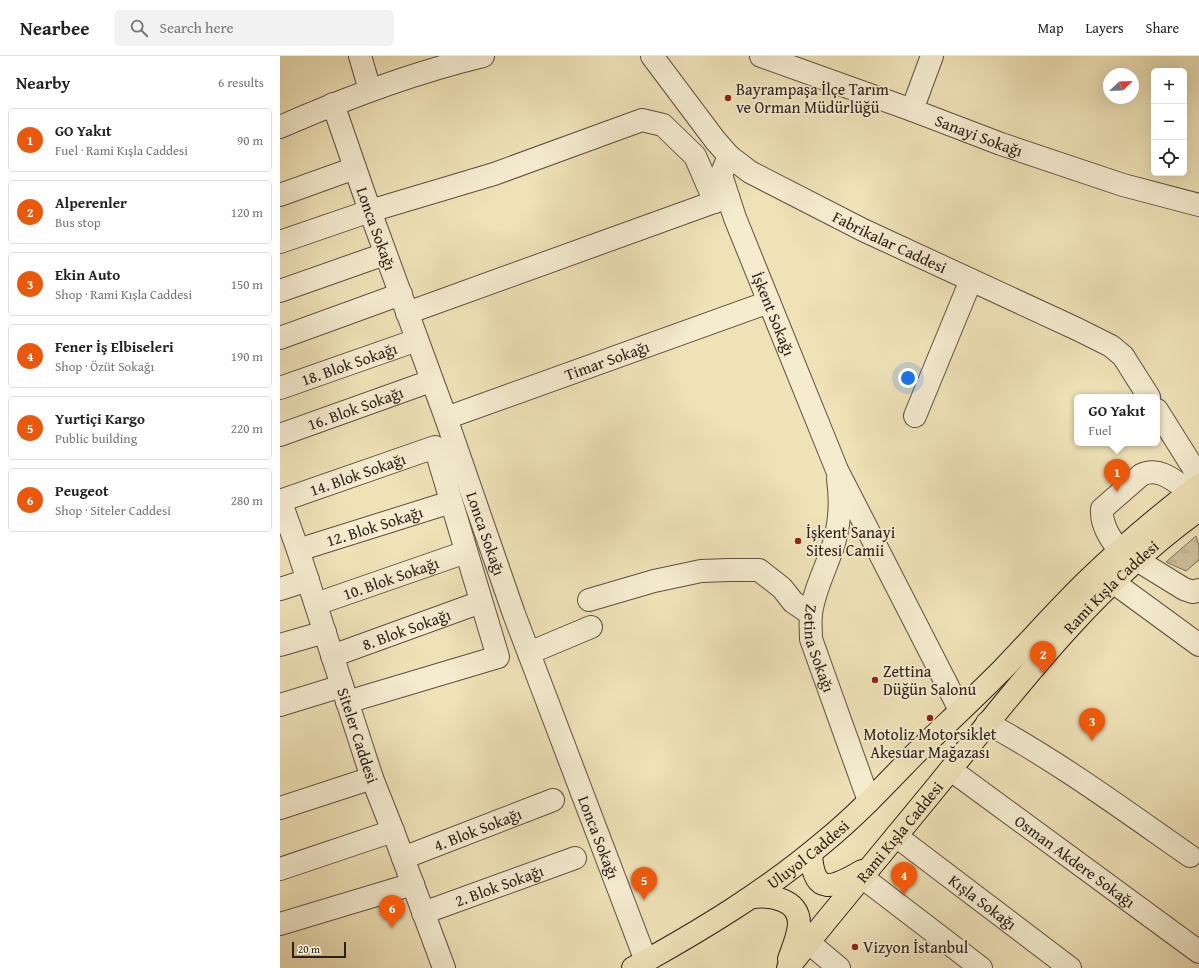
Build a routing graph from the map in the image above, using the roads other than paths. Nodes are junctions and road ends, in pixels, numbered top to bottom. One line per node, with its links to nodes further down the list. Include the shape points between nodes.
1 (360, 56): 6 (street)
2 (483, 56): 6 (street, via 444,65)
3 (652, 56): 10 (street, Fabrikalar Caddesi)
4 (761, 56): 8 (street, Sanayi Sokağı)
5 (932, 56): 8 (street)
6 (370, 90): 7 (street)
7 (333, 104): 9 (street); 11 (street, Lonca Sokağı)
8 (912, 110): 14 (street, Sanayi Sokağı, via 1001,144 1123,185)
9 (280, 128)
10 (729, 156): 13 (street, İşkent Sokağı, via 721,175); 18 (street, Fabrikalar Caddesi, via 750,172 863,230)
11 (355, 168): 12 (street); 15 (street, Lonca Sokağı)
12 (280, 195)
13 (721, 200): 15 (street, via 696,156 663,125 642,120 494,174); 20 (street, İşkent Sokağı); 21 (street)
14 (1199, 205)
15 (370, 211): 16 (street); 17 (street, Lonca Sokağı)
16 (280, 242)
17 (385, 254): 19 (street); 21 (street, Lonca Sokağı)
18 (971, 280): 26 (street, Fabrikalar Caddesi, via 1111,346 1123,356); 27 (street)
19 (280, 290)
20 (769, 302): 29 (street, Timar Sokağı); 31 (street, İşkent Sokağı)
21 (404, 304): 22 (street); 23 (street, Lonca Sokağı)
22 (280, 338)
23 (417, 340): 24 (street, Lonca Sokağı); 25 (street, 18. Blok Sokağı)
24 (432, 381): 29 (street, Lonca Sokağı); 30 (street, 16. Blok Sokağı)
25 (280, 388)
26 (1147, 394)
27 (915, 416)
28 (1160, 417): 32 (street)
29 (446, 418): 50 (street, Lonca Sokağı)
30 (280, 435)
31 (837, 470): 45 (street, Zetina Sokağı, via 840,513 834,543 816,592); 54 (street)
32 (1197, 499): 37 (main road, Rami Kışla Caddesi, via 1172,530); 37 (street, via 1166,475 1148,472 1141,475 1102,509 1106,533)
33 (280, 500): 34 (street, 14. Blok Sokağı, via 435,447); 35 (street, Siteler Caddesi)
34 (451, 502): 35 (street, 12. Blok Sokağı); 36 (street)
35 (298, 550): 38 (street, Siteler Caddesi)
36 (466, 552): 43 (street); 44 (street, 10. Blok Sokağı)
37 (1128, 555): 39 (main road, Rami Kışla Caddesi); 41 (street, via 1184,589 1193,592); 54 (main road, Rami Kışla Caddesi, via 1086,582)
38 (308, 580): 40 (street); 44 (street, Siteler Caddesi)
39 (1113, 582): 49 (street); 55 (main road, Rami Kışla Caddesi, via 1042,657)
40 (280, 589)
41 (1199, 590)
42 (589, 600): 45 (street, via 700,571 759,570 782,588 793,602)
43 (481, 602): 51 (street, 8. Blok Sokağı); 52 (street, via 498,657)
44 (316, 604): 47 (street, Siteler Caddesi)
45 (811, 614): 59 (street, Zetina Sokağı, via 811,639)
46 (591, 627): 50 (street)
47 (325, 632): 48 (street); 51 (street, Siteler Caddesi)
48 (280, 645)
49 (1199, 645)
50 (529, 653): 75 (street, Lonca Sokağı)
51 (332, 656): 52 (street, Siteler Caddesi)
52 (344, 694): 53 (street); 57 (street, Siteler Caddesi)
53 (280, 705)
54 (960, 710): 59 (main road, Uluyol Caddesi)
55 (987, 723): 56 (main road, Rami Kışla Caddesi); 64 (street, via 1083,781)
56 (951, 770): 62 (main road, Rami Kışla Caddesi); 74 (street, Osman Akdere Sokağı)
57 (372, 778): 60 (street); 61 (street, Siteler Caddesi)
58 (553, 800): 65 (street, 4. Blok Sokağı)
59 (869, 801): 63 (main road, Uluyol Caddesi)
60 (280, 808)
61 (393, 831): 65 (street, Siteler Caddesi); 67 (street)
62 (896, 836): 68 (main road, Rami Kışla Caddesi); 80 (street, Kışla Sokağı)
63 (811, 853): 68 (main road, via 813,872 822,884 839,884); 70 (main road, Uluyol Caddesi)
64 (1190, 856)
65 (403, 858): 69 (street, Siteler Caddesi)
66 (575, 858): 71 (street, 2. Blok Sokağı)
67 (280, 869)
68 (868, 871): 73 (main road, Rami Kışla Caddesi); 79 (street)
69 (412, 884): 71 (street, Siteler Caddesi); 72 (street)
70 (753, 897): 75 (main road, Uluyol Caddesi); 77 (main road, via 765,896 787,902 799,916 797,935)
71 (423, 914): 76 (street, Siteler Caddesi)
72 (280, 924)
73 (808, 942): 77 (main road, Rami Kışla Caddesi); 78 (street)
74 (1199, 952)
75 (639, 965)
76 (444, 968)
77 (787, 968)
78 (839, 968)
79 (980, 968)
80 (1070, 968)

